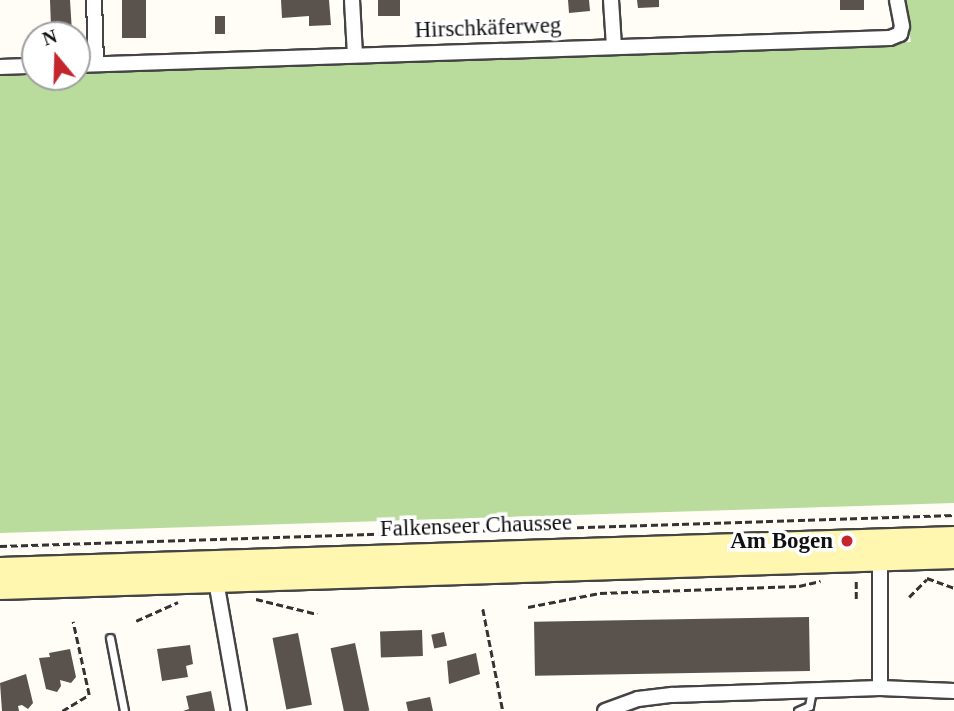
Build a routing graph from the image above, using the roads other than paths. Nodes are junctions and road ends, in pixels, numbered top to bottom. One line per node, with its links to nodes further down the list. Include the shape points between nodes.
1 (94, 0): 8 (street)
2 (352, 0): 6 (street)
3 (611, 0): 5 (street)
4 (897, 0): 5 (street, Hirschkäferweg, via 902,26 900,34 890,38)
5 (614, 47): 6 (street, Hirschkäferweg)
6 (355, 55): 8 (street, Hirschkäferweg)
7 (91, 64): 8 (street, Hirschkäferweg)
8 (96, 64)
9 (21, 66): 10 (street)
10 (0, 67)
11 (954, 537): 12 (main road, Falkenseer Chaussee)
12 (879, 550): 13 (main road, Falkenseer Chaussee); 15 (main road, Falkenseer Chaussee); 18 (street)
13 (954, 557)
14 (0, 568): 15 (main road, Falkenseer Chaussee)
15 (215, 571): 16 (main road, Falkenseer Chaussee); 22 (street)
16 (0, 588)
17 (110, 638): 21 (lane)
18 (880, 688): 19 (street); 20 (street)
19 (812, 691): 23 (street, via 673,695 638,699); 24 (lane, via 809,706)
20 (954, 691)
21 (124, 711)
22 (239, 711)
23 (605, 711)
24 (798, 711)

